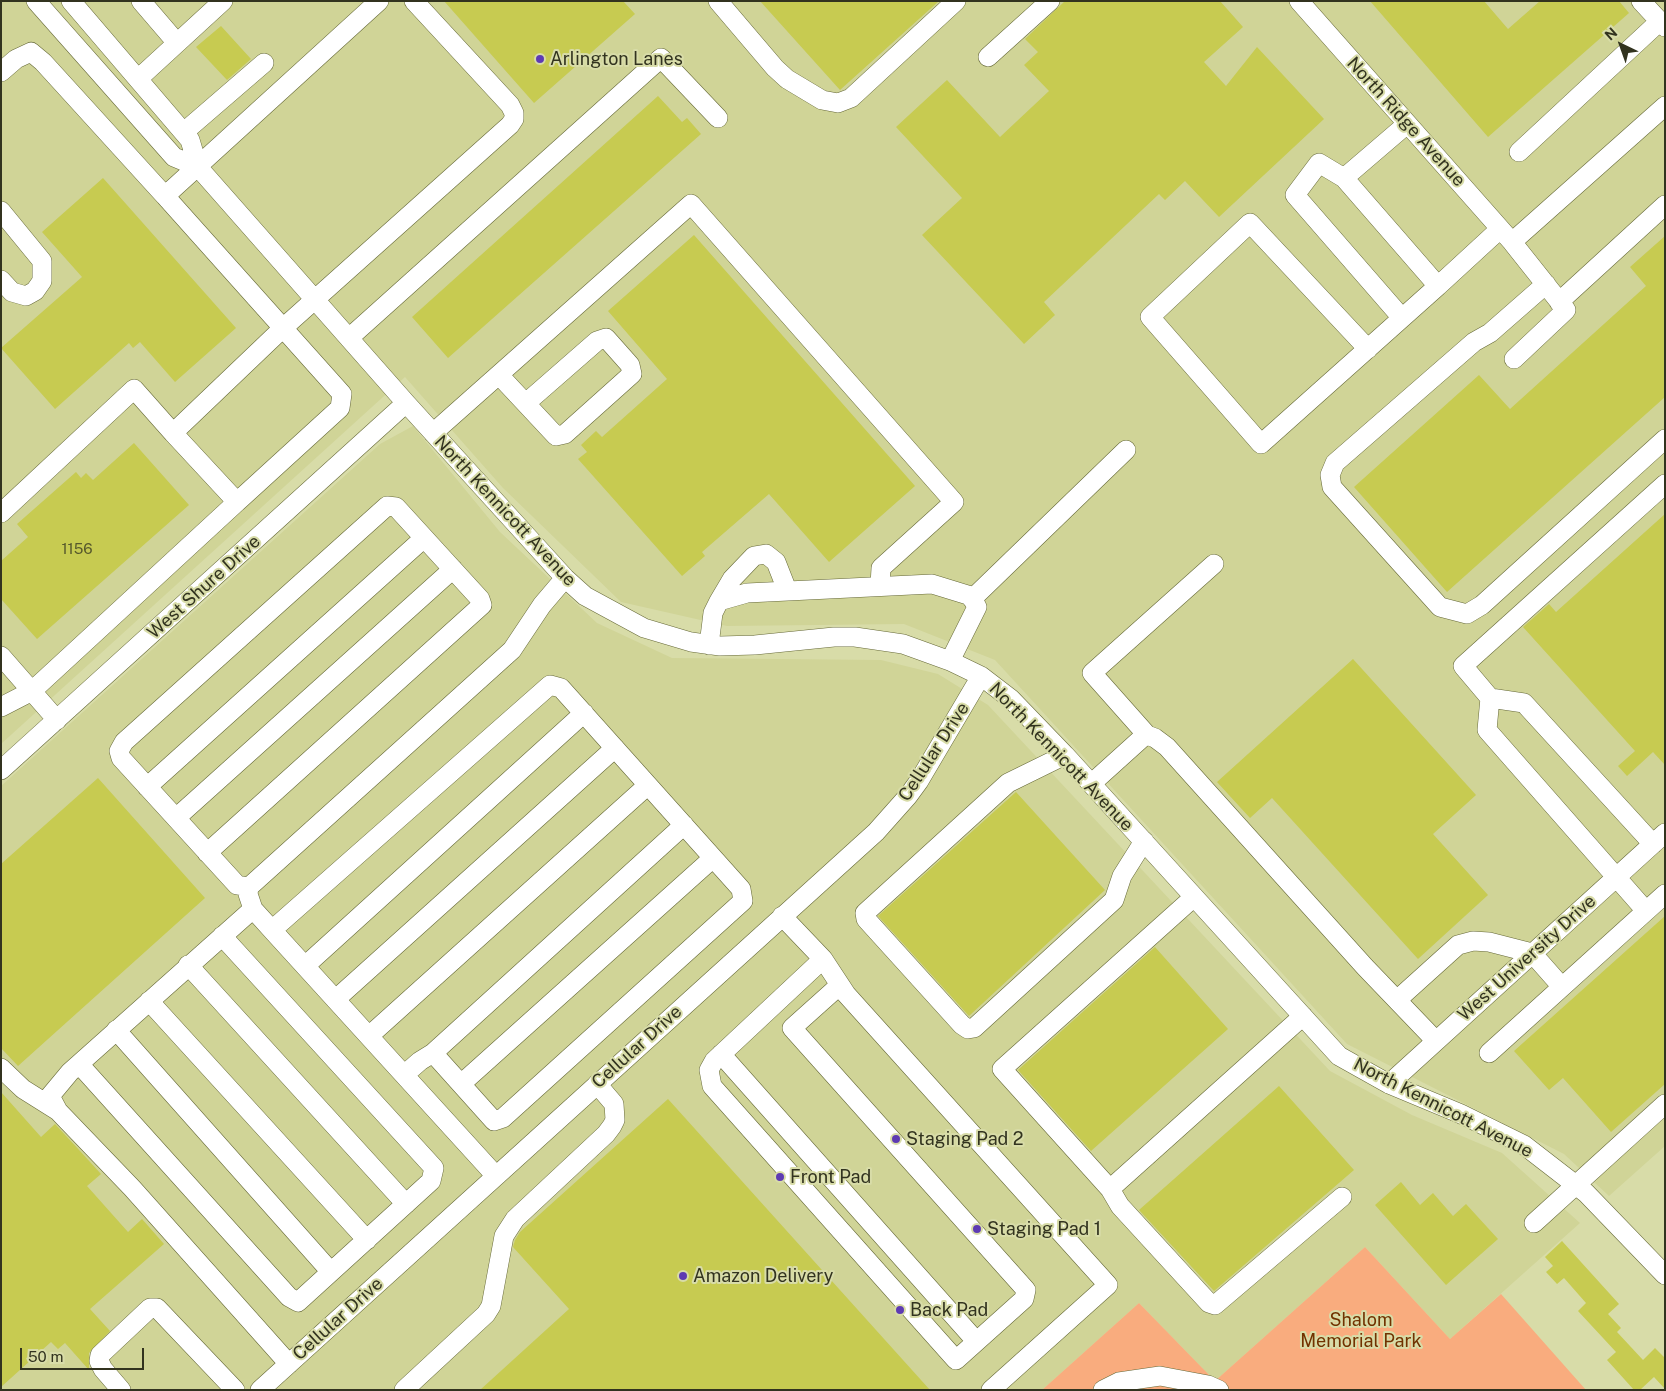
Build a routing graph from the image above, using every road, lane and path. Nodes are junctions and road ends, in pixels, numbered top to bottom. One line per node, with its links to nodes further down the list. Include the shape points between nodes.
1 (36, 1): 23 (street, North Kennicott Avenue, via 174,157)
2 (71, 1): 17 (street, North Kennicott Avenue)
3 (141, 1): 13 (street)
4 (223, 1): 13 (street)
5 (379, 1): 23 (street)
6 (414, 1): 32 (street, via 510,105 514,119)
7 (718, 1): 8 (street, via 774,68 822,100 838,103 851,98)
8 (956, 1)
9 (1050, 1): 14 (street)
10 (1299, 1): 20 (street, North Ridge Avenue)
11 (1642, 1): 12 (street)
12 (1662, 24): 22 (street)
13 (178, 43): 17 (street)
14 (988, 57)
15 (264, 63): 21 (street)
16 (1, 72): 25 (street, via 31,52)
17 (138, 79): 21 (street, North Kennicott Avenue)
18 (1665, 106): 28 (street)
19 (718, 118): 36 (street, via 661,58)
20 (1407, 124): 24 (street); 28 (street, North Ridge Avenue)
21 (184, 132): 23 (street, North Kennicott Avenue, via 190,140)
22 (1519, 152)
23 (198, 167): 25 (street); 32 (street, North Kennicott Avenue)
24 (1344, 178): 31 (street); 34 (street, via 1319,164 1295,195)
25 (165, 196): 35 (street)
26 (1665, 205): 33 (street)
27 (1, 211): 29 (street, via 37,252 42,261 42,280 36,291 26,296 12,292)
28 (1506, 236): 30 (street, North Ridge Avenue); 31 (street)
29 (1, 280)
30 (1546, 284): 33 (street, North Ridge Avenue); 44 (street, via 1335,463 1330,475 1332,487 1440,607 1467,614 1482,605)
31 (1438, 286): 34 (street)
32 (315, 300): 35 (street); 36 (street, North Kennicott Avenue)
33 (1560, 302): 38 (street, via 1566,310)
34 (1402, 318): 37 (street)
35 (283, 328): 42 (street); 47 (street, via 343,399 340,408)
36 (349, 338): 40 (street, North Kennicott Avenue)
37 (1368, 349): 37 (street, via 1261,444 1150,317 1250,223)
38 (1514, 359)
39 (499, 375): 41 (street); 43 (street); 53 (street, via 691,204 954,502 881,568)
40 (406, 403): 43 (street, North Kennicott Avenue); 65 (street, West Shure Drive)
41 (526, 403): 41 (street, via 556,436 565,434 632,374 630,364 606,338 597,341)
42 (173, 433): 47 (street); 48 (street, via 134,389)
43 (433, 433): 52 (street, North Kennicott Avenue)
44 (1665, 438)
45 (1126, 450): 55 (street)
46 (1665, 484): 62 (street, via 1464,666)
47 (237, 502): 61 (street)
48 (1, 513)
49 (424, 538): 51 (street); 72 (street); 72 (street, via 396,507 387,506 131,736 119,751 121,758)
50 (1214, 564): 66 (street, via 1092,673)
51 (453, 569): 73 (street); 77 (street, via 480,599 482,605 478,611)
52 (565, 578): 57 (street, North Kennicott Avenue, via 585,596 628,621 663,635); 80 (street, via 542,605 512,650)
53 (880, 585): 54 (street); 55 (street, via 932,584)
54 (786, 590): 56 (street, via 747,593); 56 (street, via 776,562 766,554 754,556 732,579)
55 (972, 599): 59 (street, via 977,607)
56 (719, 601): 57 (street, via 712,613)
57 (709, 645): 59 (street, North Kennicott Avenue, via 756,645 850,636 893,642)
58 (1, 656): 61 (street)
59 (950, 661): 60 (street, North Kennicott Avenue)
60 (981, 676): 68 (street, North Kennicott Avenue, via 1011,699); 85 (street, Cellular Drive, via 908,796 876,832)
61 (32, 691): 63 (street); 65 (street)
62 (1490, 698): 75 (street, via 1524,703); 79 (street, via 1487,730)
63 (1, 706)
64 (584, 713): 67 (street); 86 (street, via 561,688 550,685); 91 (street)
65 (57, 720): 69 (street, West Shure Drive)
66 (1148, 736): 70 (street); 95 (street, via 1167,747)
67 (615, 748): 71 (street); 94 (street)
68 (1065, 755): 70 (street, North Kennicott Avenue); 76 (street, via 1008,783 865,913 866,918 962,1025 974,1028 1114,900 1122,876)
69 (1, 770)
70 (1091, 784): 76 (street, North Kennicott Avenue)
71 (648, 785): 74 (street); 99 (street)
72 (147, 787): 73 (street)
73 (176, 818): 77 (street)
74 (684, 825): 78 (street); 102 (street)
75 (1659, 838): 79 (street, West University Drive)
76 (1144, 841): 82 (street, North Kennicott Avenue)
77 (208, 853): 80 (street, via 237,885)
78 (713, 858): 107 (street); 107 (street, via 741,889 743,901 510,1112 494,1121)
79 (1616, 877): 84 (street); 88 (street, West University Drive)
80 (249, 887): 83 (street)
81 (1665, 894): 84 (street)
82 (1194, 897): 97 (street, North Kennicott Avenue); 114 (street, via 1002,1069)
83 (253, 909): 86 (street); 87 (street)
84 (1646, 911): 93 (street)
85 (782, 916): 89 (street); 108 (street, Cellular Drive)
86 (272, 930): 91 (street)
87 (222, 936): 90 (street); 116 (street, via 434,1168 431,1181)
88 (1532, 953): 93 (street); 95 (street, via 1489,942 1474,941 1458,946); 100 (street, West University Drive)
89 (823, 959): 92 (street); 103 (street)
90 (188, 965): 96 (street); 116 (street)
91 (305, 966): 94 (street)
92 (840, 985): 123 (street, via 792,1028 1026,1290 1024,1299); 129 (street, via 1108,1285)
93 (1562, 987): 101 (street)
94 (336, 1000): 99 (street)
95 (1397, 1000): 100 (street)
96 (149, 1001): 98 (street); 119 (street)
97 (1303, 1016): 109 (street, North Kennicott Avenue, via 1339,1056); 114 (street)
98 (116, 1030): 104 (street); 121 (street)
99 (370, 1036): 106 (street)
100 (1436, 1041): 109 (street, West University Drive)
101 (1489, 1053)
102 (433, 1054): 106 (street); 107 (street)
103 (721, 1054): 118 (street); 120 (street, via 709,1070 712,1086)
104 (79, 1064): 111 (street, via 50,1096); 121 (street, via 289,1297 298,1302)
105 (1, 1068): 111 (street, via 23,1089)
106 (404, 1075): 112 (street)
107 (461, 1084)
108 (597, 1084): 112 (street, Cellular Drive); 128 (street, via 614,1104 612,1126 515,1219 504,1236 491,1306 486,1314)
109 (1389, 1084): 113 (street, North Kennicott Avenue, via 1524,1145)
110 (1665, 1104): 113 (street)
111 (58, 1111): 124 (street, via 132,1188)
112 (496, 1176): 124 (street, Cellular Drive)
113 (1575, 1184): 117 (street); 122 (street, North Kennicott Avenue)
114 (1110, 1189): 115 (street, via 1120,1206 1209,1303 1215,1305)
115 (1342, 1197)
116 (406, 1204): 119 (street)
117 (1534, 1222)
118 (876, 1229): 120 (street); 123 (street)
119 (367, 1240): 121 (street)
120 (856, 1247): 123 (street, via 956,1360)
121 (331, 1272)
122 (1665, 1276)
123 (976, 1341)
124 (289, 1364): 127 (street, Cellular Drive)
125 (121, 1390): 126 (street, via 103,1369 100,1354 150,1308 157,1308)
126 (235, 1390)
127 (260, 1390)
128 (404, 1390)
129 (992, 1390)
130 (1103, 1390): 131 (street, via 1119,1382 1160,1376)
131 (1219, 1390)

